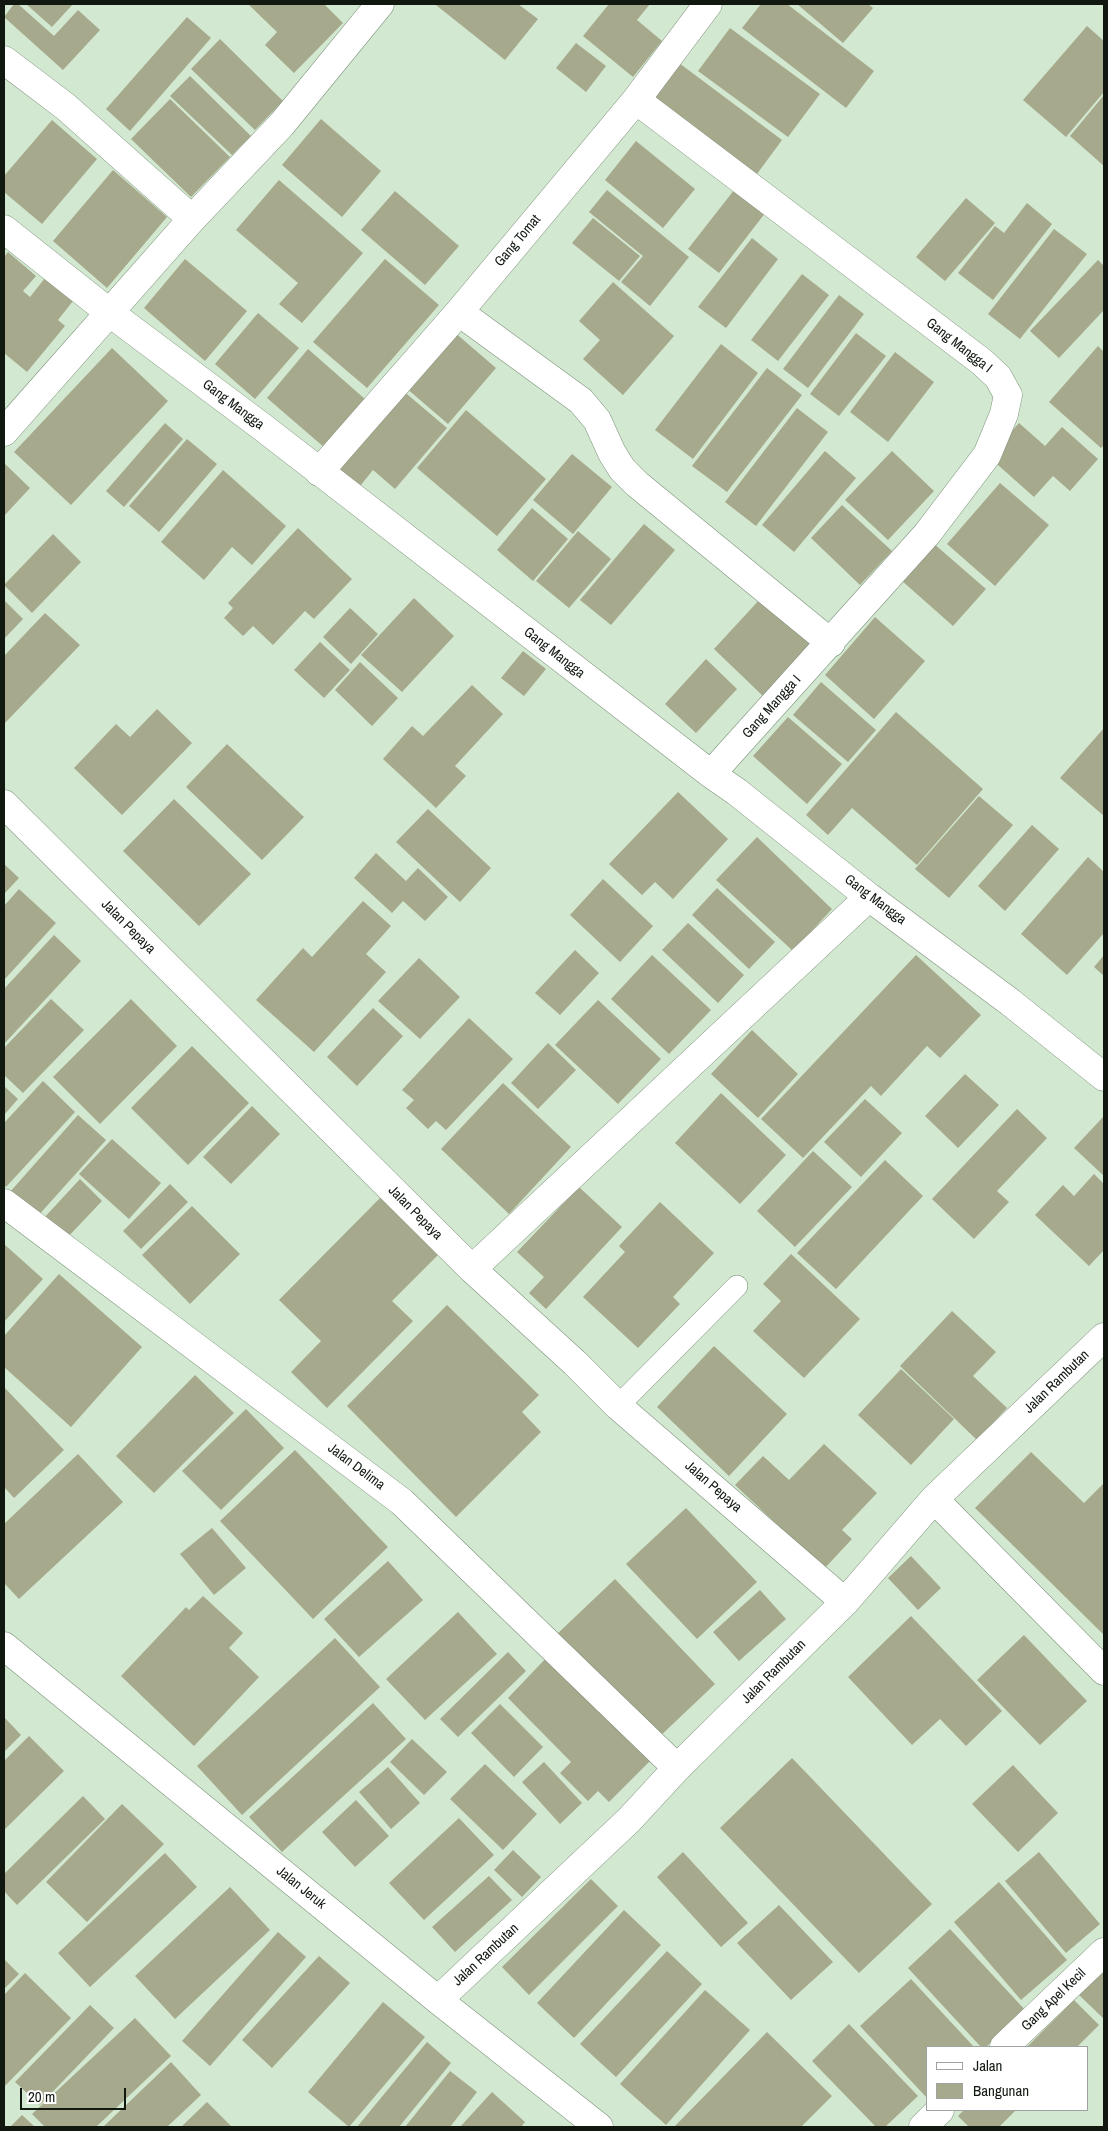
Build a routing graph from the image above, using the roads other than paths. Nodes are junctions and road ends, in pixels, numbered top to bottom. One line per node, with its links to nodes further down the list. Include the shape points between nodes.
1 (380, 4): 5 (street, via 282,124)
2 (708, 4): 4 (street, Gang Tomat)
3 (4, 60): 5 (street, via 66,108)
4 (636, 100): 7 (street, Gang Tomat); 11 (street, Gang Mangga I, via 982,362 998,377 1008,395 1004,414 987,454 927,534)
5 (192, 219): 8 (street)
6 (4, 229): 8 (street, Gang Mangga)
7 (459, 312): 10 (street, Gang Tomat); 11 (street, via 581,401 597,420 622,469 637,484)
8 (110, 313): 9 (street); 10 (street, Gang Mangga)
9 (9, 417)
10 (319, 472): 12 (street, Gang Mangga)
11 (831, 642): 12 (street, Gang Mangga I)
12 (711, 774): 14 (street, Gang Mangga)
13 (4, 804): 17 (street, Jalan Pepaya)
14 (869, 897): 15 (street, Gang Mangga); 17 (street)
15 (1104, 1077)
16 (4, 1203): 25 (street, Jalan Delima, via 402,1502)
17 (472, 1269): 20 (street, Jalan Pepaya)
18 (737, 1286): 20 (lane)
19 (1104, 1337): 21 (street, Jalan Rambutan)
20 (618, 1406): 22 (street, Jalan Pepaya)
21 (934, 1499): 22 (street, Jalan Rambutan); 24 (street)
22 (845, 1602): 25 (street, Jalan Rambutan)
23 (4, 1646): 27 (street, Jalan Jeruk)
24 (1104, 1671)
25 (677, 1768): 27 (street, Jalan Rambutan, via 629,1820)
26 (1104, 1952): 28 (street, Gang Apel Kecil)
27 (438, 2000): 30 (street, Jalan Jeruk)
28 (1005, 2046)
29 (939, 2111): 31 (street)
30 (599, 2127)
31 (923, 2127)

